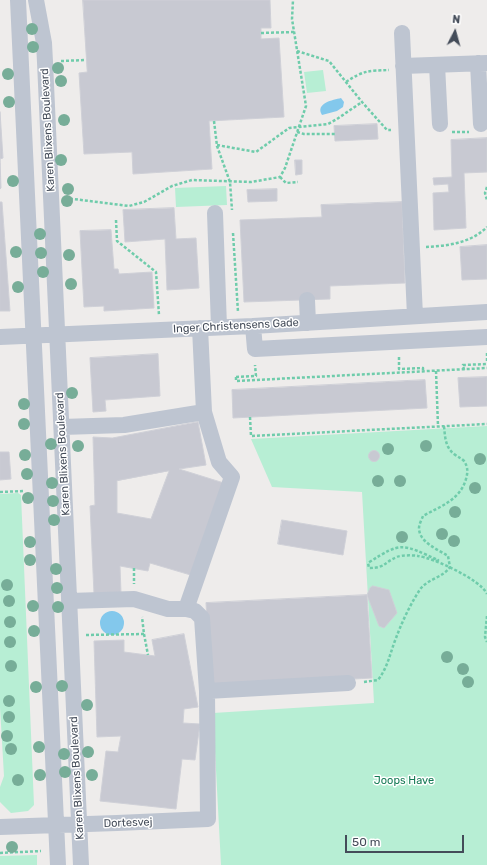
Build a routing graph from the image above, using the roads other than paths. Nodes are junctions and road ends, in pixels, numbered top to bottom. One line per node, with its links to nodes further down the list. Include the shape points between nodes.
1 (18, 0): 21 (street)
2 (36, 0): 5 (street, Karen Blixens Boulevard)
3 (47, 0): 5 (street, Karen Blixens Boulevard)
4 (402, 33): 8 (street)
5 (44, 43): 20 (street, Karen Blixens Boulevard)
6 (483, 63): 7 (street); 9 (street)
7 (437, 65): 8 (street); 10 (street)
8 (403, 68): 15 (street)
9 (484, 102): 11 (street)
10 (440, 124)
11 (481, 124)
12 (215, 213): 18 (street)
13 (307, 300): 16 (street)
14 (486, 312): 15 (street, Inger Christensens Gade); 23 (street)
15 (415, 316): 16 (street, Inger Christensens Gade)
16 (308, 323): 17 (street, Inger Christensens Gade)
17 (253, 326): 18 (street, Inger Christensens Gade); 23 (street, via 255,349)
18 (219, 327): 19 (street, Inger Christensens Gade)
19 (200, 328): 20 (street, Inger Christensens Gade); 24 (street)
20 (57, 334): 21 (street, Inger Christensens Gade); 25 (street, Karen Blixens Boulevard)
21 (34, 335): 22 (street, Inger Christensens Gade); 31 (street)
22 (0, 336)
23 (486, 337)
24 (204, 412): 25 (street, via 124,425); 27 (street, via 219,462 232,477)
25 (62, 427): 26 (street, Karen Blixens Boulevard)
26 (70, 601): 27 (street, via 134,599 168,609); 30 (street, Karen Blixens Boulevard)
27 (186, 609): 29 (street, via 195,611 202,618)
28 (348, 683): 29 (street)
29 (207, 691): 30 (street, Dortesvej, via 208,819)
30 (80, 824): 31 (street, Dortesvej); 34 (street, Karen Blixens Boulevard)
31 (56, 825): 32 (street, Dortesvej); 33 (street)
32 (0, 827)
33 (58, 865)
34 (82, 865)

